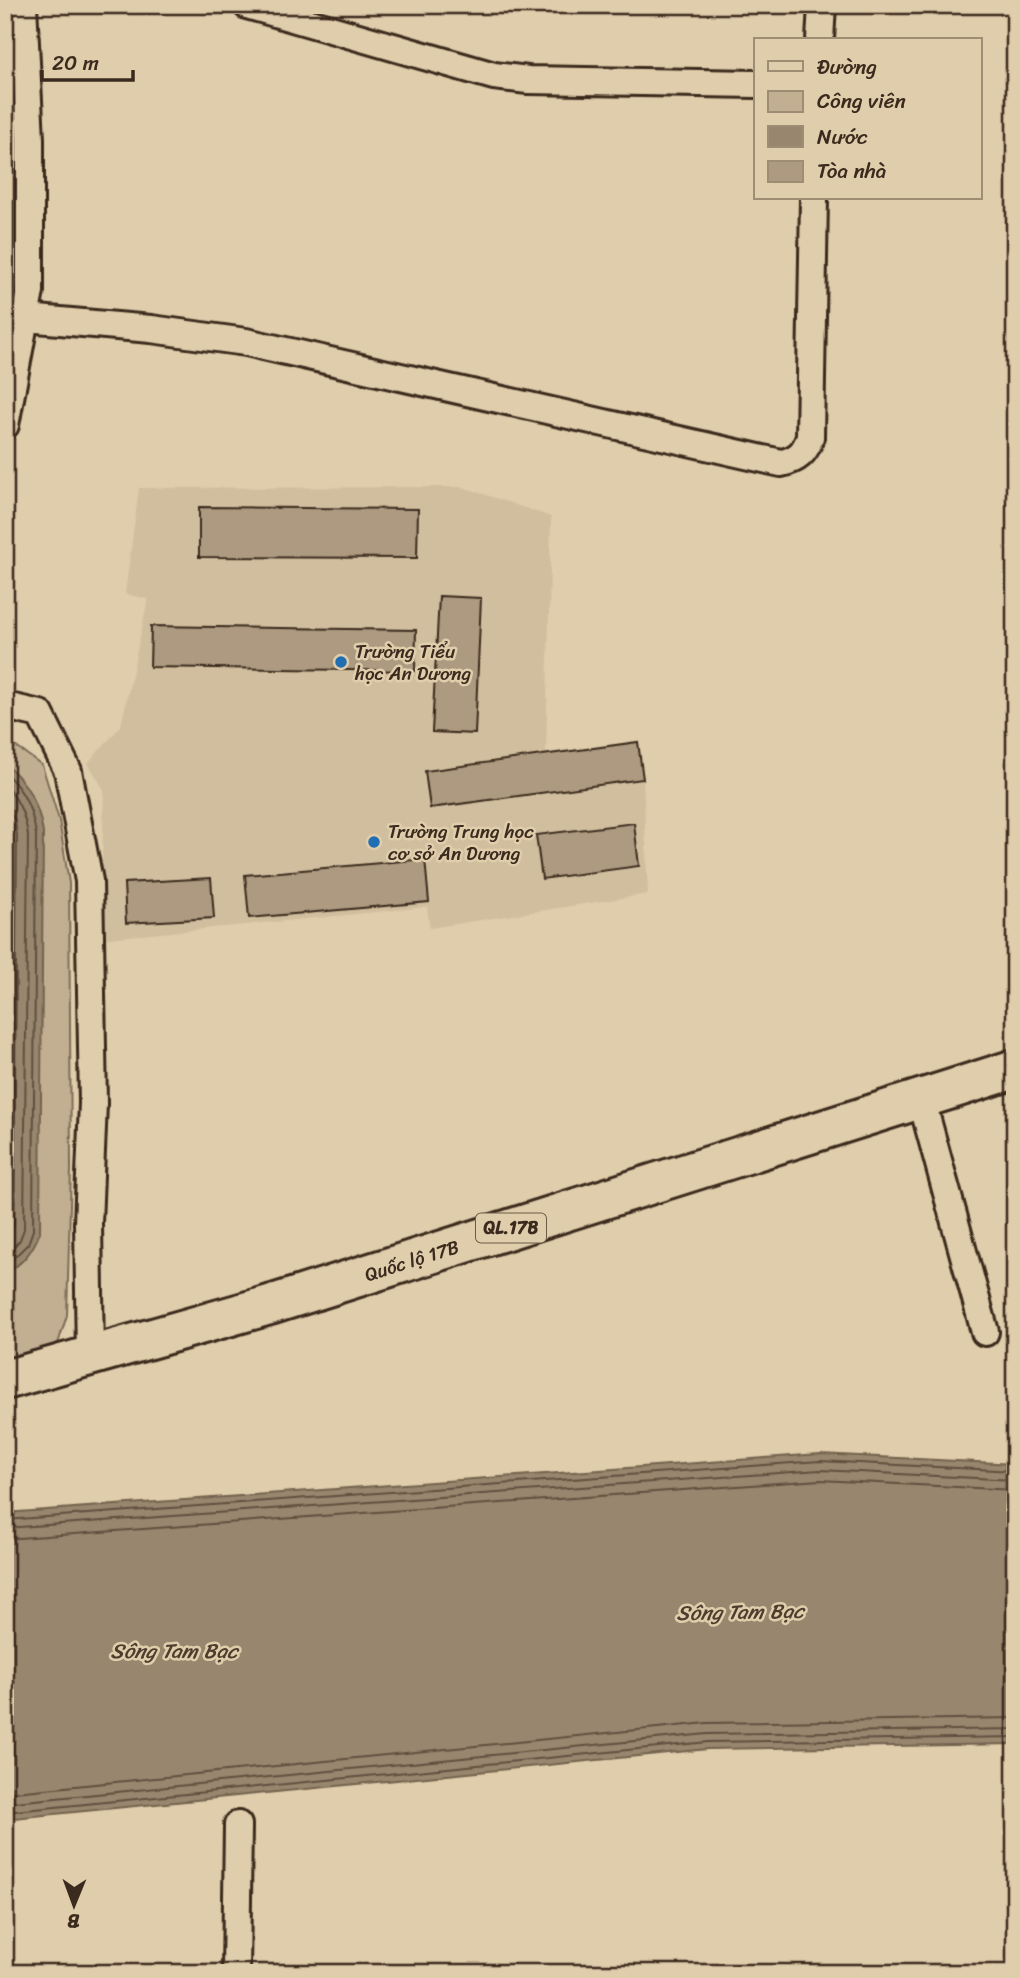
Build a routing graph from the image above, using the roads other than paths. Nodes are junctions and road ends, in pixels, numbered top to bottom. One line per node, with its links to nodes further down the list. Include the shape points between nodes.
1 (23, 5): 6 (street)
2 (247, 5): 5 (street, via 494,75 528,80)
3 (822, 5): 4 (street)
4 (820, 38)
5 (754, 84)
6 (16, 90): 8 (street, via 30,291)
7 (814, 200): 8 (street, via 810,437 801,456 781,463 246,342)
8 (26, 318): 9 (street)
9 (5, 425)
10 (5, 706): 14 (street, via 40,714 68,771 89,881 93,1103 88,1223)
11 (1015, 1069): 12 (main road, Quốc lộ 17B / QL.17B)
12 (921, 1098): 13 (street); 14 (main road, Quốc lộ 17B / QL.17B, via 273,1304)
13 (985, 1332)
14 (90, 1357): 15 (main road, Quốc lộ 17B / QL.17B)
15 (5, 1380)
16 (238, 1825): 17 (street)
17 (236, 1973)

